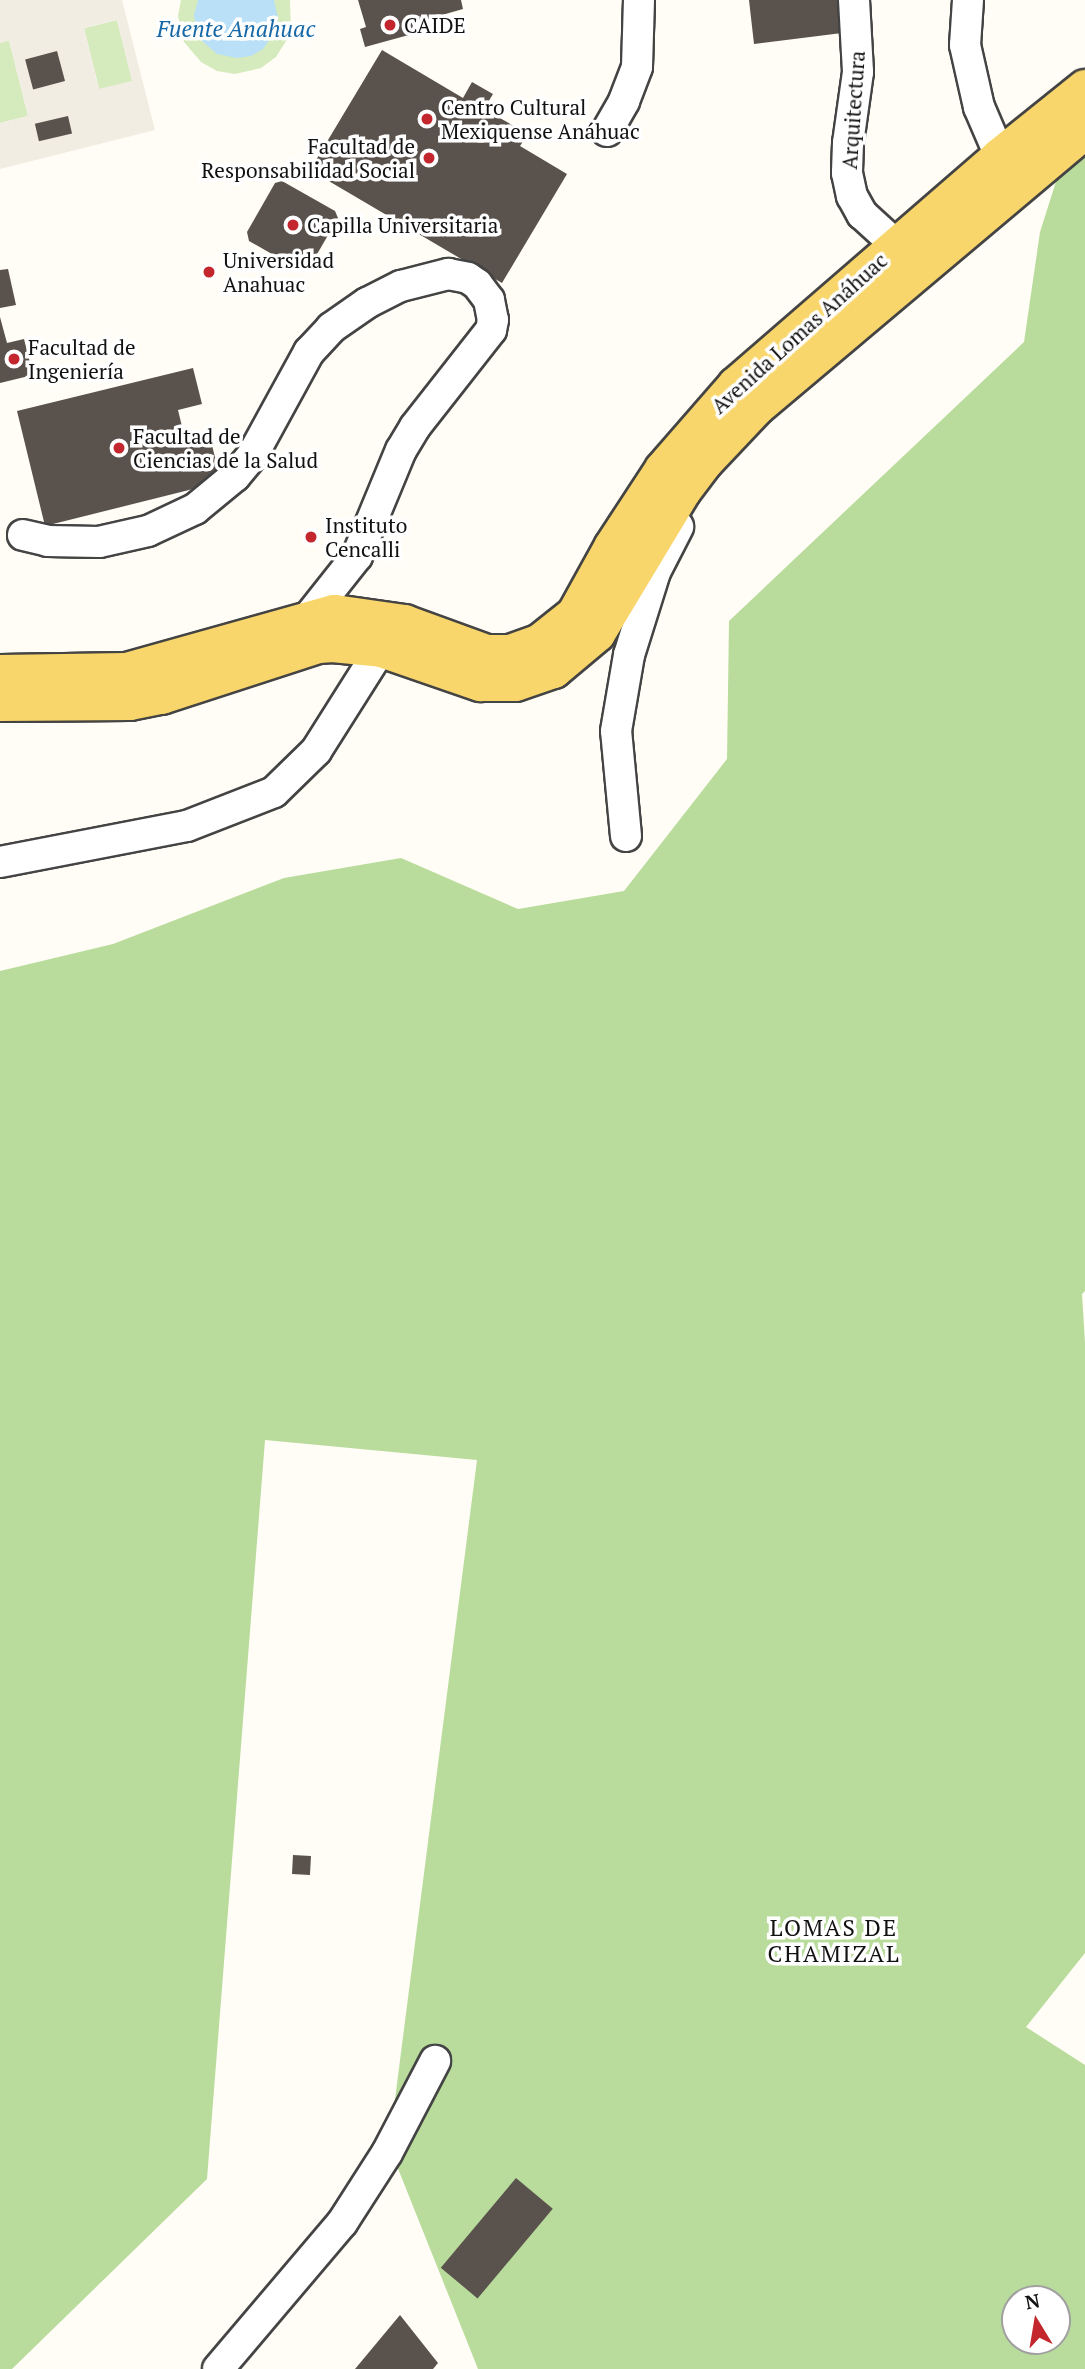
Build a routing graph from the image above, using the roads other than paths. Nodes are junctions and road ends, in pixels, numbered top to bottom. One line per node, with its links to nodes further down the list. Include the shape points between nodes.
1 (639, 0): 6 (street, via 637,67)
2 (854, 0): 9 (street, Arquitectura, via 858,72 847,173 862,214)
3 (968, 0): 7 (street, via 965,46 979,107)
4 (1085, 88): 7 (main road, Avenida Lomas Anáhuac)
5 (1085, 129): 8 (main road, Avenida Lomas Anáhuac)
6 (607, 131)
7 (1000, 156): 8 (street); 9 (main road, Avenida Lomas Anáhuac)
8 (1008, 193): 10 (main road, Avenida Lomas Anáhuac, via 803,364)
9 (896, 245): 13 (main road, Avenida Lomas Anáhuac, via 736,385 691,433 637,507 583,602 553,634 525,649 498,654)
10 (704, 461): 13 (main road, Avenida Lomas Anáhuac, via 660,524 607,619 584,647 553,669 515,682 480,682); 16 (street, via 704,482 655,572 629,655 616,731)
11 (23, 536): 12 (street, via 74,543 111,540 148,531 195,509 252,456 309,352 331,328 401,286 448,274 468,278 489,300 491,330 401,450 358,556)
12 (313, 632): 13 (main road, Avenida Lomas Anáhuac, via 334,613); 14 (main road, Avenida Lomas Anáhuac, via 126,671); 15 (main road, Avenida Lomas Anáhuac, via 161,695 130,701)
13 (383, 633): 17 (street, via 316,751 274,792 187,826)
14 (0, 673)
15 (0, 702)
16 (626, 836)
17 (0, 862)
18 (435, 2061): 19 (street, via 387,2153 342,2223)
19 (218, 2369)

